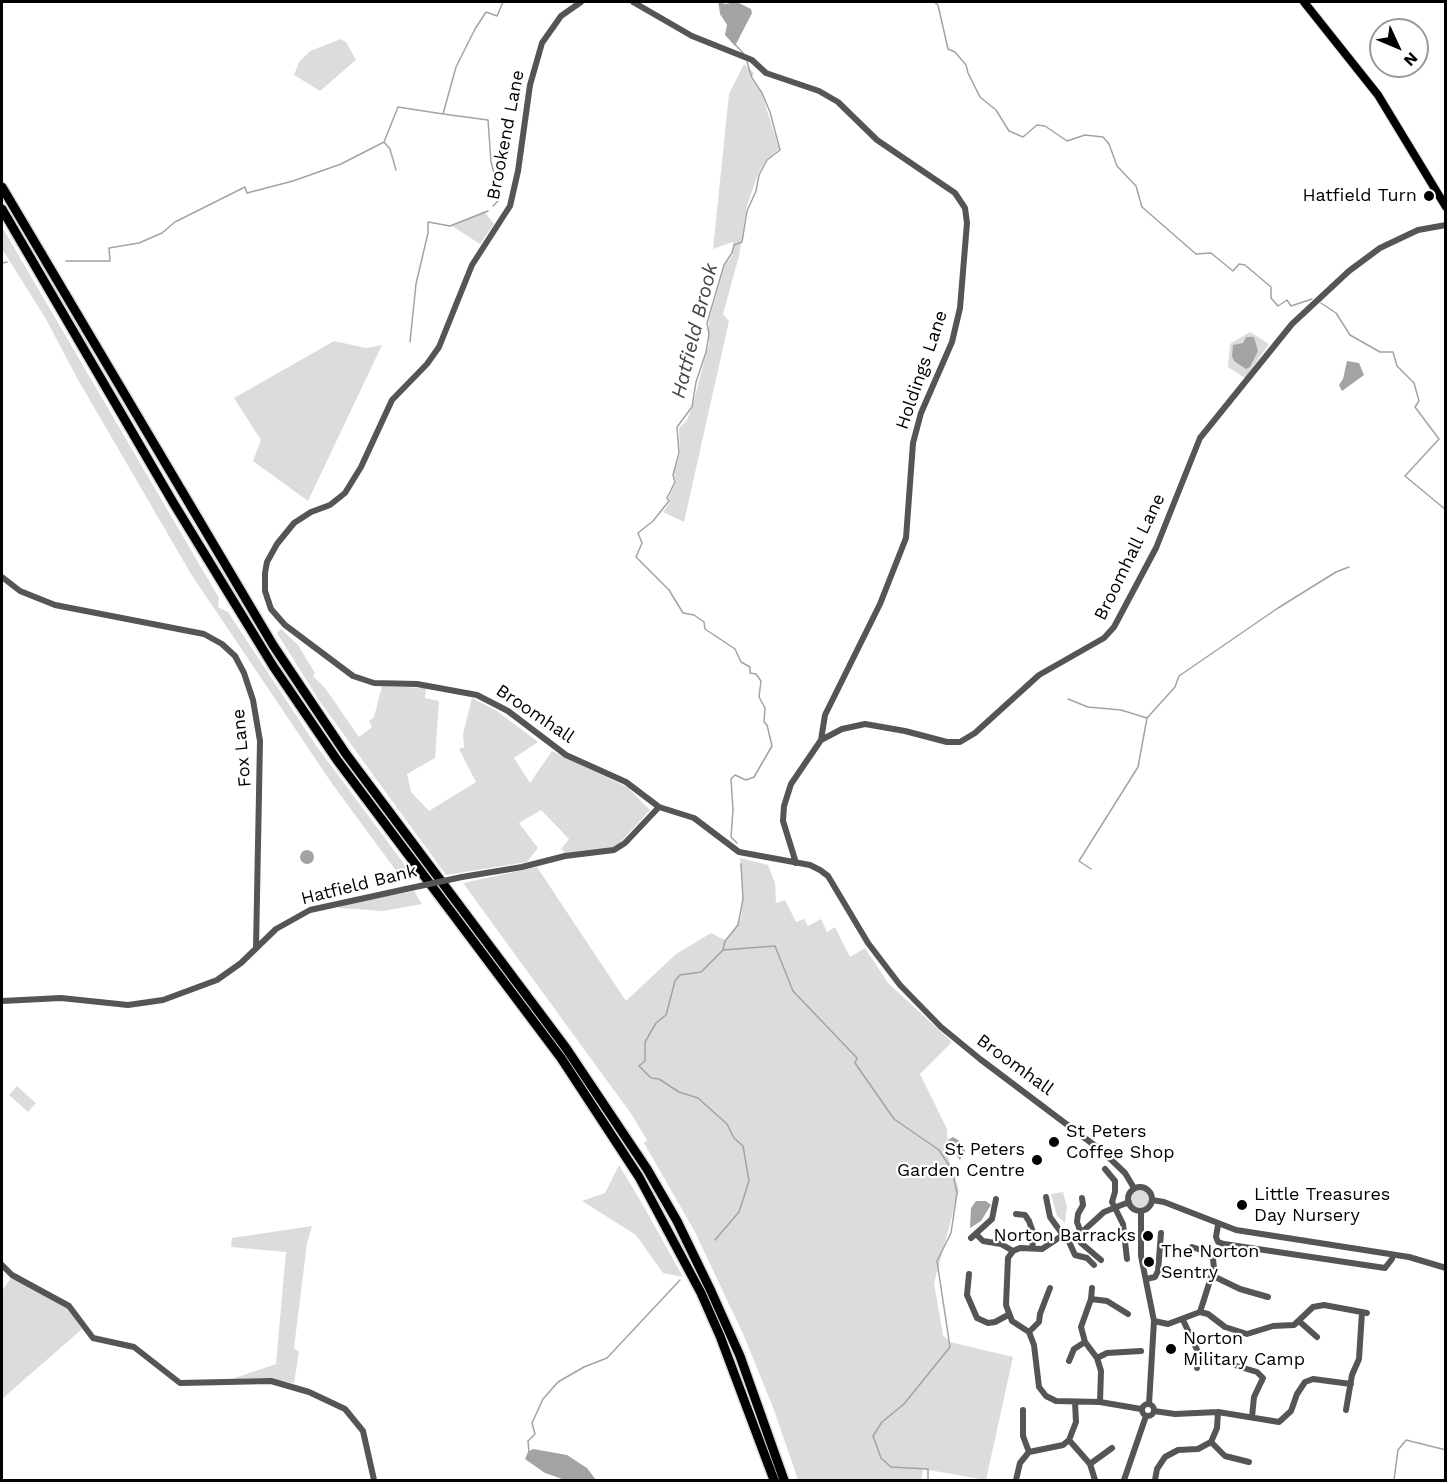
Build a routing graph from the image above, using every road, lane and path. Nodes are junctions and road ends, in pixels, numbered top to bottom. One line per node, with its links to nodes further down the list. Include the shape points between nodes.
1 (581, 2): 4 (street, Brookend Lane)
2 (633, 2): 11 (street, Holdings Lane, via 692,36 752,60 766,73 819,91 838,102 877,140 955,193 965,208 960,308 952,342 921,413 913,443 906,538 880,604 825,715)
3 (1304, 2): 6 (main road, via 1378,95)
4 (572, 4): 10 (street, Brookend Lane, via 554,25 538,55 510,206 472,265 439,347 392,400 345,493 294,523 267,562 267,597 275,615)
5 (2, 187): 88 (highway, via 273,645 346,754 566,1048 647,1169 677,1221 726,1324)
6 (1446, 207)
7 (2, 209): 87 (highway, via 273,666 336,760 561,1058 639,1177 701,1293)
8 (1446, 225): 11 (street, Broomhall Lane, via 1418,231 1380,248 1292,324 1200,438 1156,548 1114,627 1104,638 1039,675 960,742 865,724)
9 (2, 577): 14 (street, Fox Lane, via 21,591 55,605 204,634 235,656 253,700 260,741)
10 (290, 630): 12 (street, Broomhall, via 362,680 427,685 492,701 559,750 626,782)
11 (821, 740): 13 (street, via 791,784 784,806 783,821)
12 (659, 807): 13 (street, Broomhall, via 694,818 739,852); 14 (street, Hatfield Bank, bridge, via 614,850 565,856 310,910 276,929)
13 (796, 863): 17 (street, Broomhall, via 828,876 900,985 960,1044 1102,1151 1125,1173)
14 (256, 948): 15 (street, Hatfield Bank, via 217,980 144,1004 113,1005 62,998)
15 (2, 1001)
16 (1105, 1169): 23 (street, via 1115,1181)
17 (1134, 1188): 21 (street, via 1148,1190); 22 (street)
18 (1046, 1197): 31 (street, via 1047,1211)
19 (1082, 1198): 30 (street)
20 (996, 1199): 34 (street, via 992,1219 974,1236)
21 (1152, 1200): 24 (street); 26 (street)
22 (1129, 1202): 23 (street); 24 (street)
23 (1113, 1208): 30 (street); 35 (street, via 1123,1224)
24 (1141, 1211): 43 (street, via 1140,1250)
25 (1016, 1214): 27 (street, via 1027,1216)
26 (1218, 1225): 36 (street, via 1216,1237 1224,1244 1385,1268); 40 (street, via 1409,1257)
27 (1032, 1230): 28 (street); 33 (street)
28 (1024, 1233)
29 (1161, 1233): 43 (street, via 1158,1271 1155,1277)
30 (1079, 1234): 31 (street); 37 (street, via 1081,1243)
31 (1064, 1235): 33 (street, via 1042,1249); 39 (street, via 1075,1255)
32 (1192, 1247): 42 (street, via 1207,1252 1213,1259)
33 (1032, 1248): 34 (street)
34 (1013, 1251): 52 (street, via 1008,1258)
35 (1127, 1259)
36 (1392, 1259)
37 (1101, 1260)
38 (2, 1265): 86 (street, via 12,1275 69,1305 93,1338 134,1347 180,1383 271,1381 309,1392 345,1409 363,1431)
39 (1094, 1265)
40 (1446, 1268)
41 (969, 1274): 44 (street)
42 (1213, 1276): 48 (street); 51 (street)
43 (1146, 1279): 54 (street)
44 (967, 1283): 45 (street); 52 (street, via 969,1301 977,1318 988,1323)
45 (976, 1285)
46 (1092, 1287): 49 (street)
47 (1050, 1288): 56 (street, via 1039,1322)
48 (1268, 1297)
49 (1091, 1299): 50 (street); 58 (street, via 1081,1327)
50 (1126, 1309)
51 (1200, 1312): 53 (street); 55 (street, via 1246,1334)
52 (1008, 1315): 56 (street)
53 (1183, 1320): 54 (street, via 1168,1324); 63 (street, via 1203,1361)
54 (1154, 1321): 69 (street)
55 (1300, 1322): 57 (street); 66 (street, via 1313,1307 1324,1305 1365,1312 1364,1343)
56 (1029, 1332): 67 (street, via 1040,1387 1056,1401)
57 (1312, 1337)
58 (1085, 1342): 60 (street); 61 (street, via 1071,1348)
59 (1136, 1349): 60 (street)
60 (1097, 1358): 68 (street, via 1102,1384)
61 (1069, 1361)
62 (1237, 1366): 76 (street, via 1263,1378 1254,1397)
63 (1197, 1368)
64 (1300, 1375): 65 (street)
65 (1305, 1382): 66 (street, via 1313,1379); 76 (street, via 1287,1417 1270,1423)
66 (1351, 1384): 72 (street, via 1343,1401)
67 (1075, 1402): 68 (street); 79 (street, via 1076,1422)
68 (1100, 1402): 70 (street)
69 (1149, 1404): 70 (street); 73 (street)
70 (1141, 1408): 75 (street)
71 (1023, 1410): 78 (street)
72 (1346, 1410)
73 (1154, 1411): 74 (street); 75 (street)
74 (1218, 1412): 76 (street); 80 (street)
75 (1146, 1416): 91 (street)
76 (1252, 1417)
77 (1032, 1418): 78 (street)
78 (1025, 1419): 82 (street, via 1023,1436)
79 (1069, 1440): 82 (street, via 1063,1445); 84 (street)
80 (1211, 1442): 83 (street, via 1239,1464); 92 (street, via 1165,1457)
81 (1102, 1447): 84 (street, via 1109,1450)
82 (1029, 1452): 89 (street, via 1020,1463)
83 (1249, 1462)
84 (1090, 1464): 85 (street)
85 (1094, 1479): 90 (street)
86 (374, 1480)
87 (774, 1480)
88 (784, 1480)
89 (1016, 1480)
90 (1085, 1480)
91 (1124, 1480)
92 (1155, 1480)

